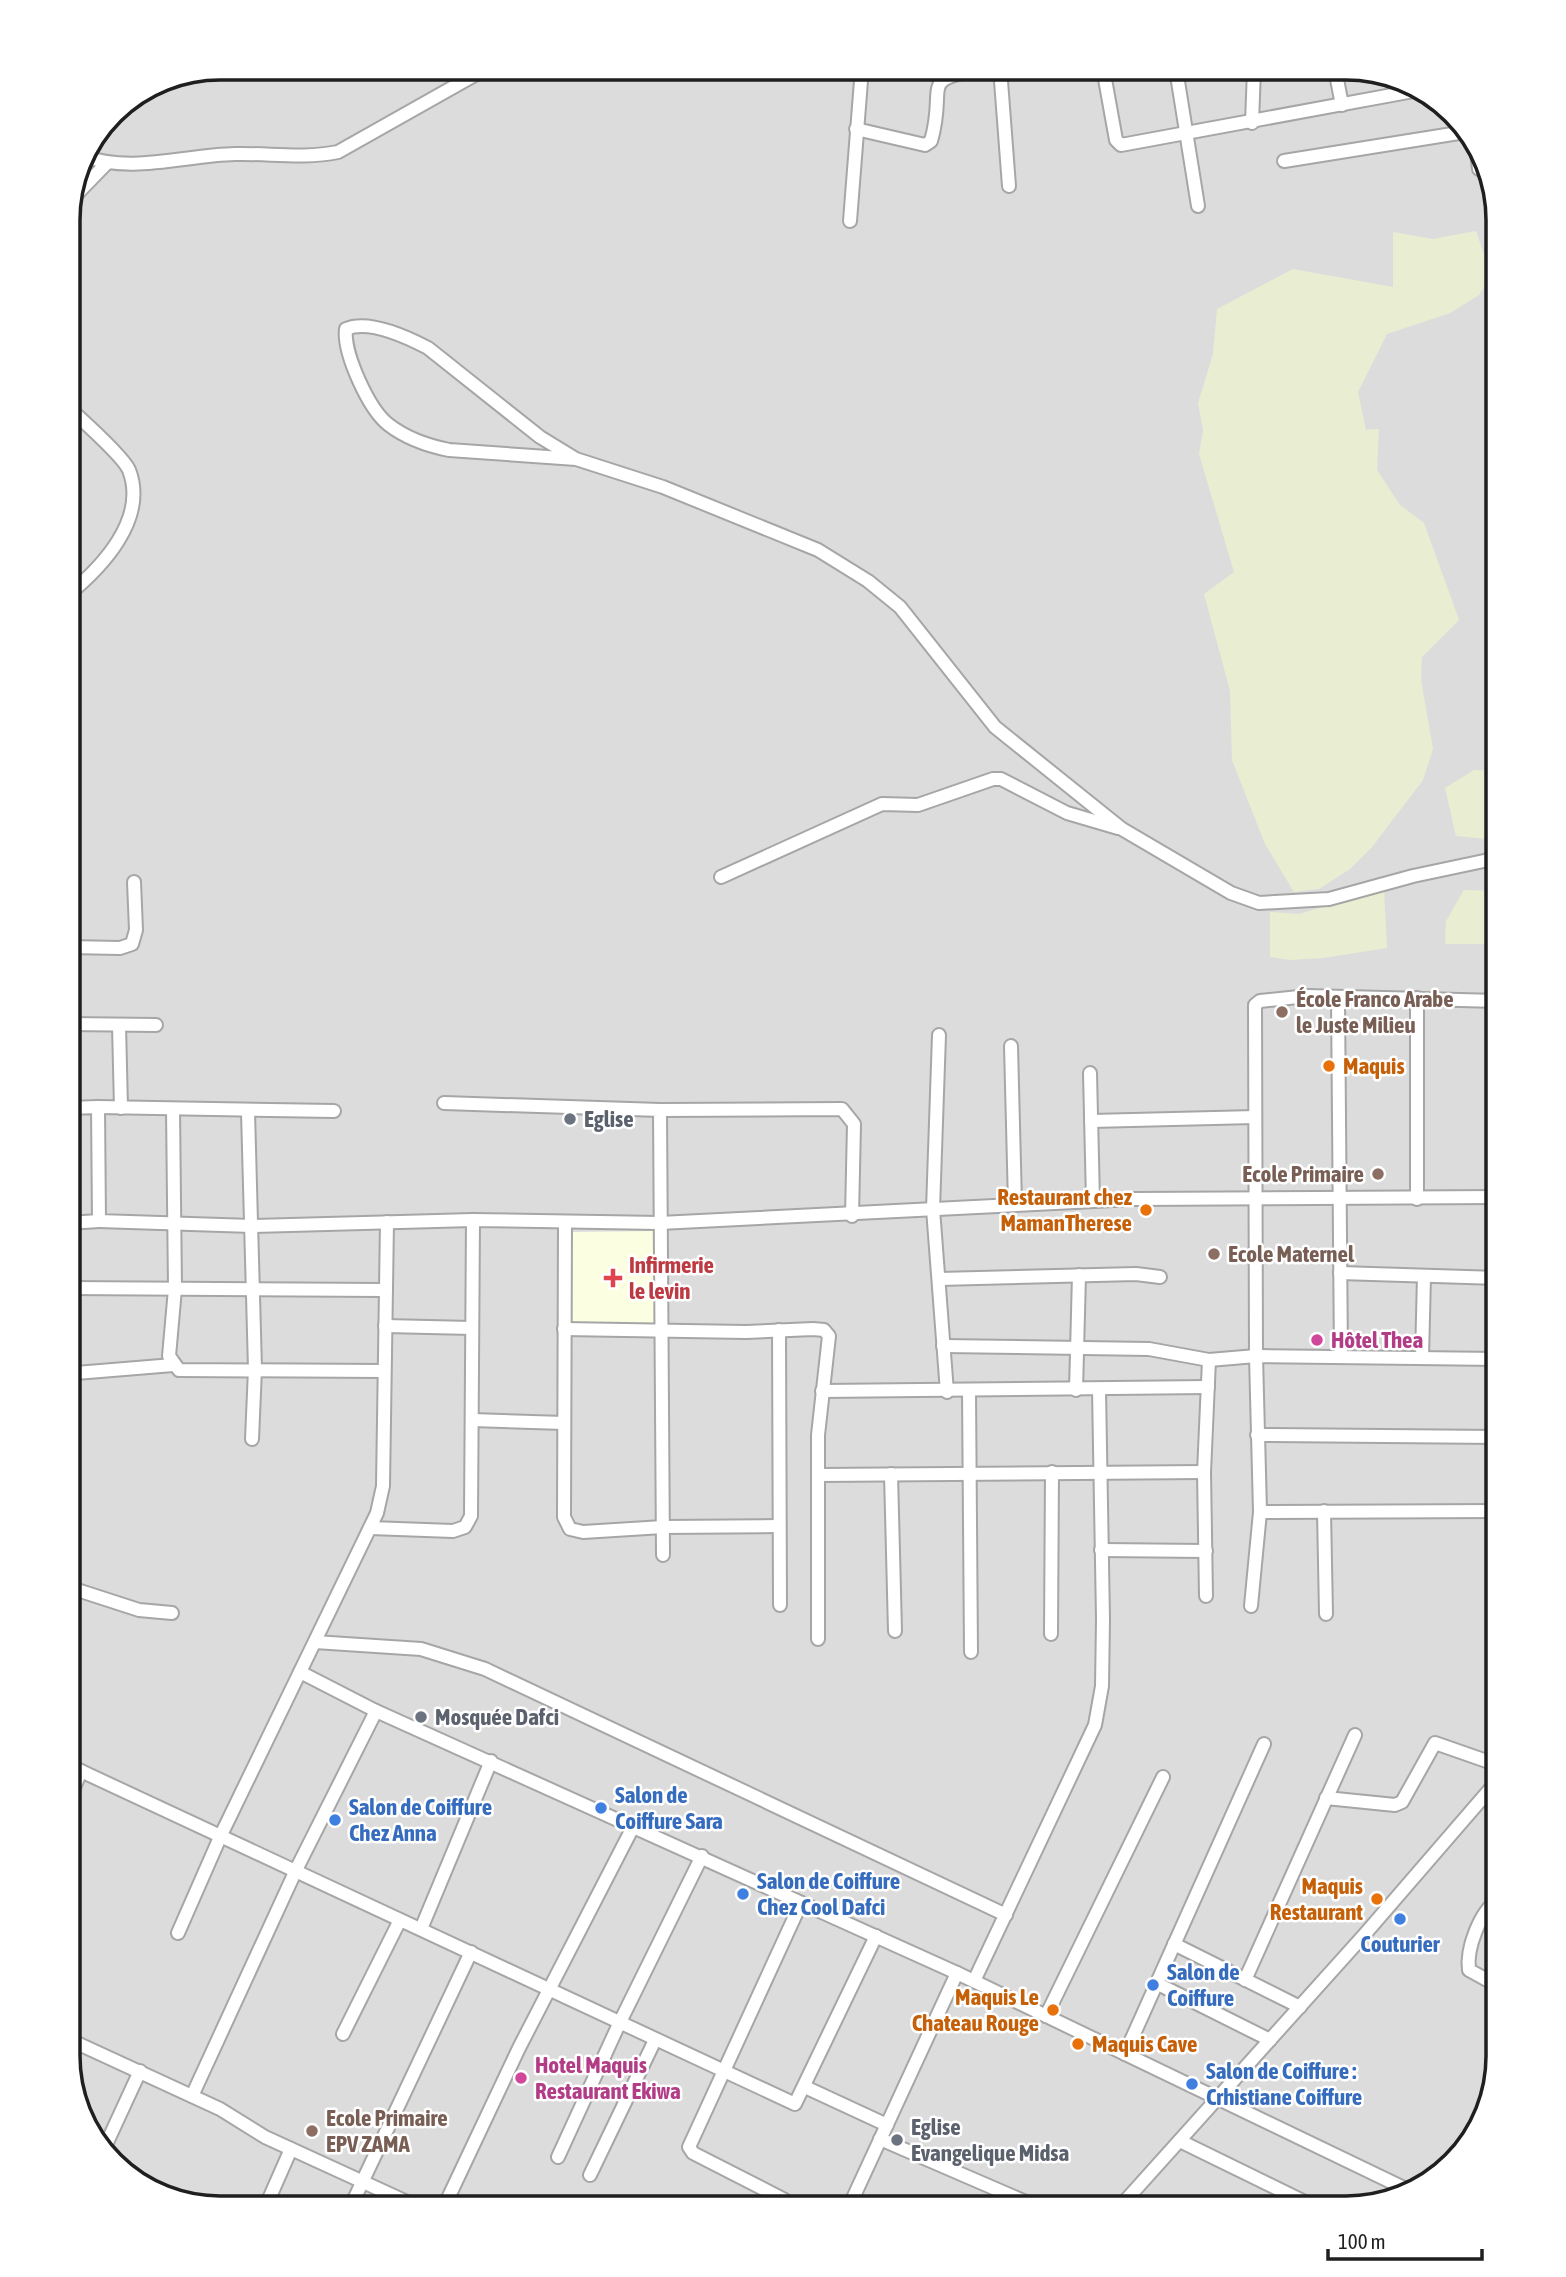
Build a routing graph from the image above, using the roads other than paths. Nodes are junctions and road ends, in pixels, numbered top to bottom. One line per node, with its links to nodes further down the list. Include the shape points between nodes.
1 (465, 81): 17 (street, via 338,152)
2 (861, 81): 12 (street)
3 (941, 81): 12 (street, via 934,133 925,145)
4 (1001, 81): 19 (street)
5 (1106, 81): 13 (street, via 1118,143)
6 (1178, 81): 13 (street)
7 (1254, 81): 11 (street)
8 (1337, 81): 10 (street)
9 (1403, 93): 10 (street)
10 (1342, 105): 11 (street)
11 (1252, 123): 13 (street)
12 (856, 129): 21 (street)
13 (1188, 133): 20 (street)
14 (1455, 134): 16 (street)
15 (95, 160): 17 (street)
16 (1284, 161)
17 (106, 164): 18 (street)
18 (85, 186)
19 (1009, 186)
20 (1199, 206)
21 (850, 221)
22 (81, 420): 24 (street, via 128,468 133,490 125,529 108,557)
23 (576, 459): 23 (street, via 449,450 430,446 388,425 367,397 345,342 346,329 357,324 428,348 540,437); 25 (street, via 766,526 818,550 868,581 900,607 995,727)
24 (81, 582)
25 (1122, 829): 26 (street, via 1197,875 1259,902 1329,900); 27 (street, via 1067,813 993,779 918,805 882,804)
26 (1486, 861)
27 (722, 877)
28 (134, 882): 29 (street, via 136,930 132,944)
29 (81, 947)
30 (1338, 998): 31 (street); 47 (street, via 1308,996 1256,1003); 52 (street)
31 (1417, 998): 32 (street); 51 (street)
32 (1486, 1001)
33 (81, 1024): 34 (street)
34 (119, 1025): 35 (street); 42 (street)
35 (156, 1025)
36 (939, 1035): 55 (street)
37 (1011, 1046): 54 (street)
38 (1090, 1073): 48 (street)
39 (444, 1103): 44 (street)
40 (98, 1107): 41 (street); 42 (street); 58 (street)
41 (81, 1108)
42 (121, 1108): 43 (street)
43 (173, 1109): 46 (street); 63 (street)
44 (660, 1110): 56 (street, via 842,1109 854,1124); 62 (street)
45 (334, 1111): 46 (street)
46 (248, 1112): 64 (street)
47 (1255, 1117): 48 (street); 50 (street)
48 (1091, 1121): 53 (street)
49 (1486, 1197): 51 (street)
50 (1255, 1198): 52 (street); 53 (street); 82 (street)
51 (1417, 1199): 52 (street)
52 (1340, 1200): 65 (street)
53 (1093, 1201): 54 (street)
54 (1015, 1204): 55 (street)
55 (933, 1209): 56 (street); 70 (street)
56 (852, 1216): 62 (street)
57 (473, 1220): 60 (street); 61 (street); 76 (street)
58 (99, 1221): 59 (street); 63 (street)
59 (80, 1222)
60 (387, 1222): 64 (street); 74 (street)
61 (565, 1222): 62 (street); 77 (street)
62 (660, 1223): 78 (street)
63 (175, 1224): 64 (street); 73 (street)
64 (252, 1226): 71 (street)
65 (1340, 1273): 67 (street); 83 (street)
66 (1079, 1275): 68 (street); 70 (street); 81 (street)
67 (1424, 1276): 69 (street); 84 (street)
68 (1160, 1277)
69 (1486, 1278)
70 (939, 1279): 80 (street)
71 (252, 1288): 73 (street); 74 (street); 88 (street)
72 (80, 1289): 73 (street)
73 (176, 1289): 87 (street, via 169,1356)
74 (386, 1290): 75 (street)
75 (385, 1326): 76 (street); 89 (street)
76 (472, 1328): 97 (street)
77 (564, 1329): 78 (street); 98 (street)
78 (663, 1331): 79 (street); 111 (street)
79 (779, 1331): 94 (street, via 824,1330 829,1336); 112 (street)
80 (943, 1346): 81 (street); 96 (street)
81 (1077, 1349): 86 (street, via 1149,1349); 93 (street)
82 (1256, 1356): 83 (street); 86 (street); 99 (street)
83 (1341, 1357): 84 (street)
84 (1422, 1358): 85 (street)
85 (1486, 1359)
86 (1209, 1360): 91 (street)
87 (173, 1365): 88 (street, via 179,1370); 90 (street)
88 (254, 1369): 89 (street); 101 (street)
89 (384, 1371): 113 (street, via 383,1486)
90 (80, 1373)
91 (1208, 1387): 92 (street); 104 (street)
92 (1099, 1389): 93 (street); 102 (street)
93 (1076, 1390): 95 (street)
94 (822, 1391): 96 (street); 107 (street)
95 (970, 1391): 96 (street); 106 (street)
96 (947, 1392)
97 (472, 1420): 98 (street); 113 (street, via 471,1516 465,1527 453,1531)
98 (564, 1423): 111 (street, via 564,1517 570,1529)
99 (1257, 1435): 100 (street); 110 (street)
100 (1486, 1437)
101 (252, 1439)
102 (1102, 1471): 103 (street); 104 (street); 114 (street)
103 (1052, 1472): 106 (street); 124 (street)
104 (1204, 1472): 115 (street)
105 (891, 1474): 106 (street); 107 (street); 123 (street)
106 (972, 1474): 127 (street)
107 (819, 1475): 125 (street)
108 (1324, 1511): 109 (street); 110 (street); 122 (street)
109 (1486, 1511)
110 (1260, 1512): 120 (street)
111 (663, 1527): 112 (street); 116 (street)
112 (779, 1527): 119 (street)
113 (370, 1528): 126 (street)
114 (1101, 1550): 115 (street); 144 (street, via 1102,1686 1095,1725)
115 (1206, 1551): 118 (street)
116 (663, 1555)
117 (80, 1591): 121 (street, via 139,1610)
118 (1206, 1596)
119 (780, 1605)
120 (1251, 1606)
121 (172, 1613)
122 (1326, 1614)
123 (895, 1631)
124 (1051, 1634)
125 (818, 1639)
126 (315, 1643): 128 (street); 144 (street, via 421,1649 485,1669)
127 (971, 1652)
128 (300, 1672): 129 (street); 139 (street)
129 (376, 1711): 132 (street); 141 (street)
130 (1355, 1735): 137 (street)
131 (1264, 1744): 149 (street)
132 (491, 1761): 138 (street); 146 (street)
133 (1486, 1761): 137 (street, via 1435,1743 1402,1802)
134 (81, 1771): 139 (street)
135 (1163, 1777): 158 (street)
136 (1486, 1796): 157 (street)
137 (1326, 1798): 152 (street)
138 (634, 1825): 140 (street); 156 (street)
139 (221, 1835): 141 (street); 147 (street)
140 (702, 1856): 142 (street); 159 (street)
141 (296, 1870): 145 (street); 168 (street)
142 (801, 1903): 148 (street); 166 (street)
143 (1486, 1911): 153 (street, via 1467,1956 1469,1970)
144 (1006, 1915): 154 (street)
145 (400, 1920): 146 (street); 160 (street)
146 (421, 1929): 150 (street)
147 (178, 1933)
148 (876, 1937): 151 (street); 167 (street)
149 (1174, 1944): 152 (street); 155 (street)
150 (471, 1952): 156 (street); 177 (street)
151 (957, 1973): 154 (street); 170 (street)
152 (1245, 1979): 157 (street)
153 (1486, 1979)
154 (974, 1981): 158 (street)
155 (1156, 1983): 162 (street); 164 (street)
156 (550, 1989): 159 (street); 182 (street)
157 (1300, 2007): 162 (street)
158 (1046, 2016): 164 (street)
159 (619, 2024): 161 (street); 175 (street)
160 (344, 2034)
161 (655, 2040): 166 (street); 176 (street)
162 (1270, 2040): 169 (street)
163 (80, 2044): 165 (street)
164 (1125, 2054): 169 (street)
165 (140, 2071): 168 (street); 172 (street)
166 (724, 2072): 167 (street, via 795,2104); 183 (street, via 689,2147)
167 (805, 2087): 170 (street)
168 (192, 2096): 174 (street)
169 (1217, 2099): 173 (street); 178 (street)
170 (887, 2125): 171 (street)
171 (880, 2139): 184 (street); 185 (street)
172 (108, 2140)
173 (1180, 2141): 186 (street); 187 (street)
174 (291, 2149): 177 (street); 179 (street)
175 (558, 2157)
176 (590, 2175)
177 (362, 2183): 180 (street); 181 (street)
178 (1399, 2186)
179 (270, 2196)
180 (356, 2196)
181 (392, 2196)
182 (449, 2196)
183 (777, 2196)
184 (854, 2196)
185 (1012, 2196)
186 (1130, 2196)
187 (1292, 2196)

